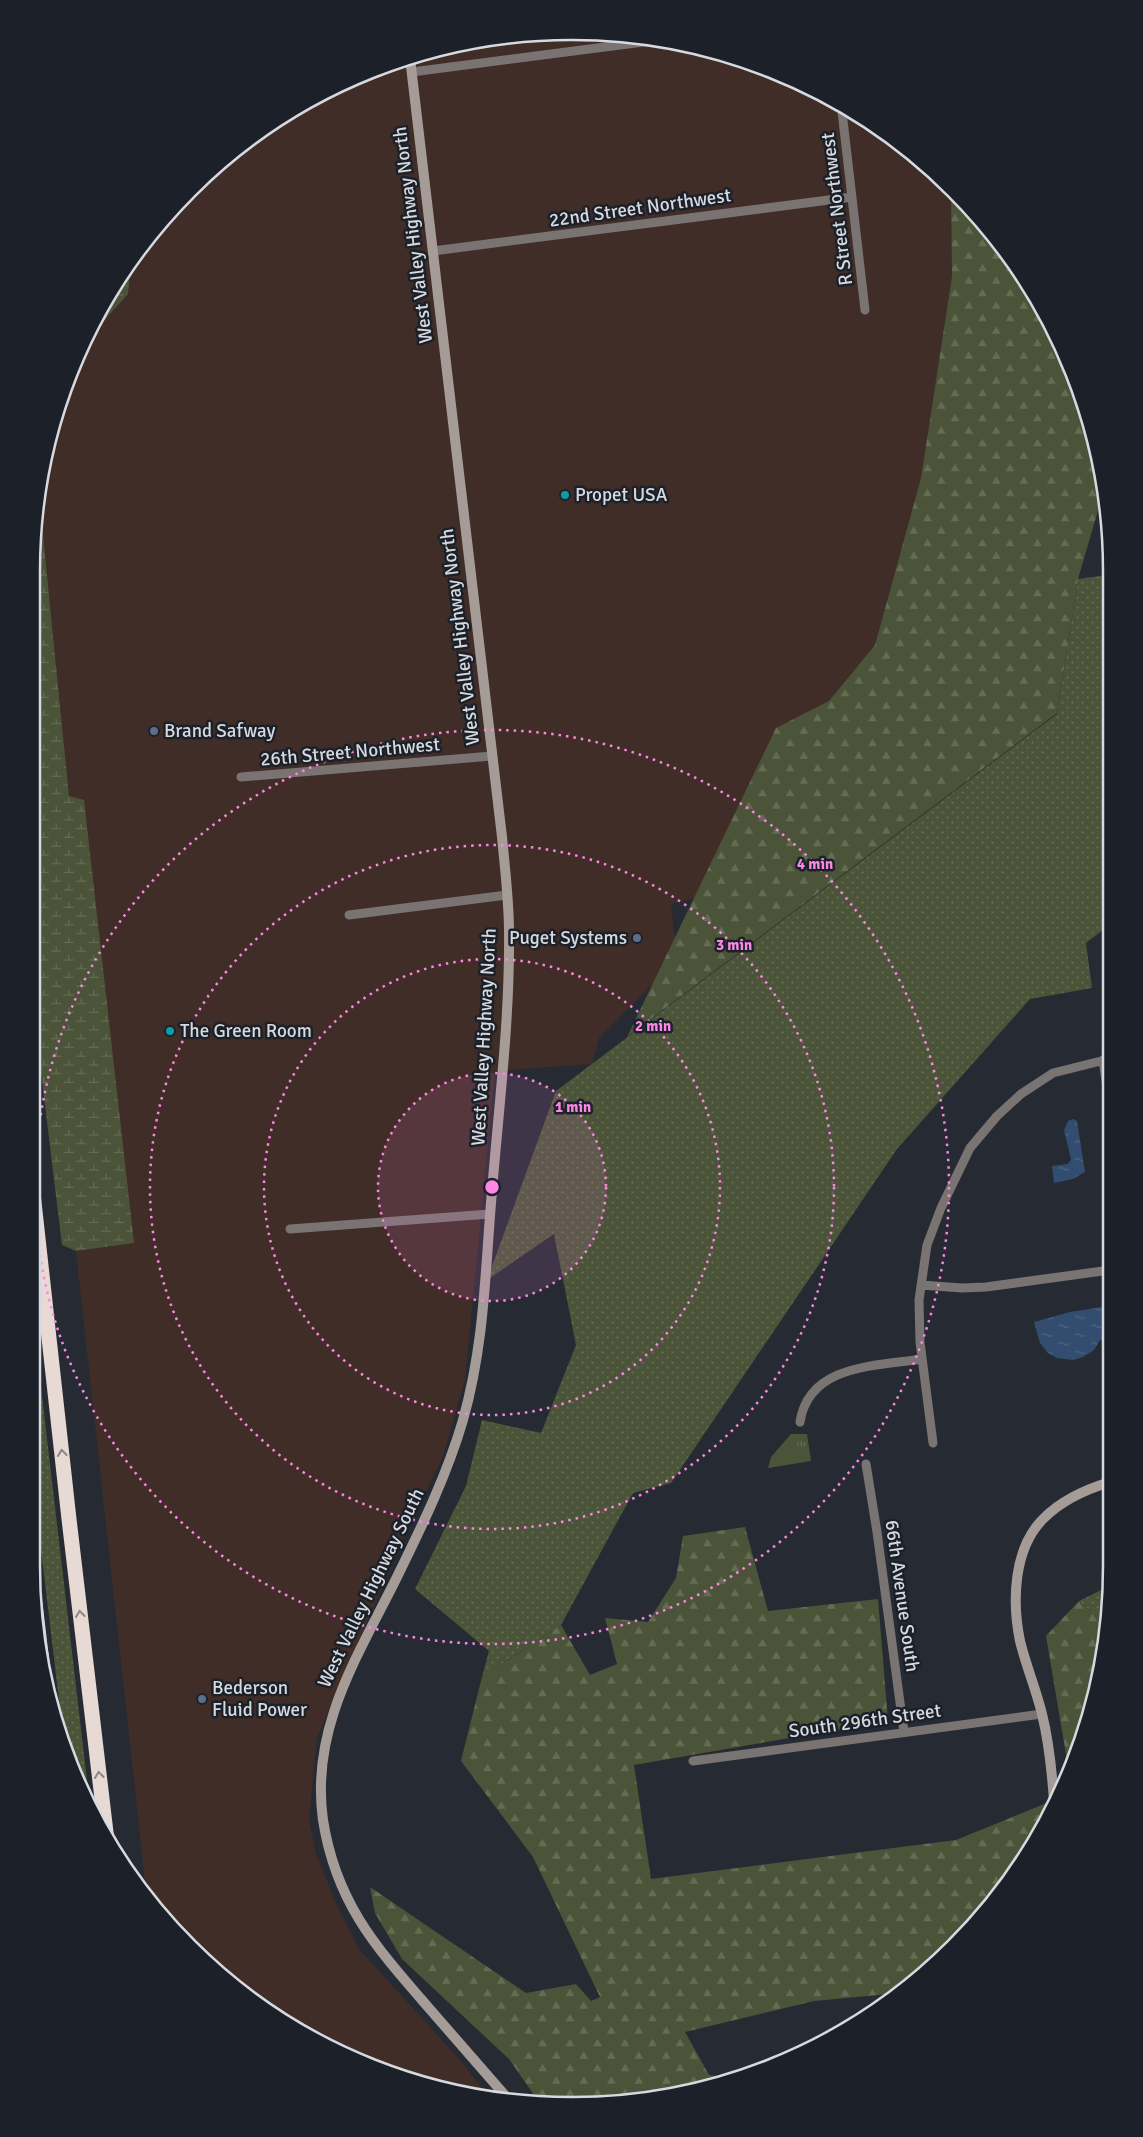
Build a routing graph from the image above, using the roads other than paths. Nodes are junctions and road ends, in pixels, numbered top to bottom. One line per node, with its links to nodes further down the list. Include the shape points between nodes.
1 (617, 42): 3 (street)
2 (411, 65): 3 (main road, West Valley Highway North)
3 (412, 72): 6 (main road, West Valley Highway North)
4 (842, 114): 5 (street, R Street Northwest)
5 (852, 197): 6 (street, 22nd Street Northwest); 7 (street, R Street Northwest)
6 (433, 251): 8 (main road, West Valley Highway North)
7 (866, 310)
8 (492, 756): 9 (street, 26th Street Northwest); 10 (main road, West Valley Highway North)
9 (241, 777)
10 (507, 895): 11 (street); 13 (main road, West Valley Highway North, via 510,930 508,994)
11 (349, 915)
12 (1103, 1060): 17 (street, via 1053,1073 1039,1082 997,1116 970,1148 927,1245)
13 (490, 1214): 14 (street); 28 (main road, West Valley Highway South, via 482,1328 464,1416 436,1494 336,1703 325,1747 321,1796 335,1871 363,1927 384,1956)
14 (290, 1229)
15 (40, 1256): 27 (highway, one-way to 15)
16 (1103, 1271): 17 (street, via 986,1287)
17 (921, 1285): 18 (street)
18 (922, 1359): 19 (street, via 836,1374 807,1400); 20 (street)
19 (800, 1422)
20 (933, 1443)
21 (866, 1464): 24 (street, 66th Avenue South)
22 (1103, 1485): 23 (main road, via 1069,1500 1044,1518 1024,1551 1016,1602 1020,1639)
23 (1042, 1714): 24 (street, South 296th Street); 26 (main road)
24 (904, 1732): 25 (street, South 296th Street)
25 (693, 1761)
26 (1053, 1790)
27 (104, 1819)
28 (502, 2092)

